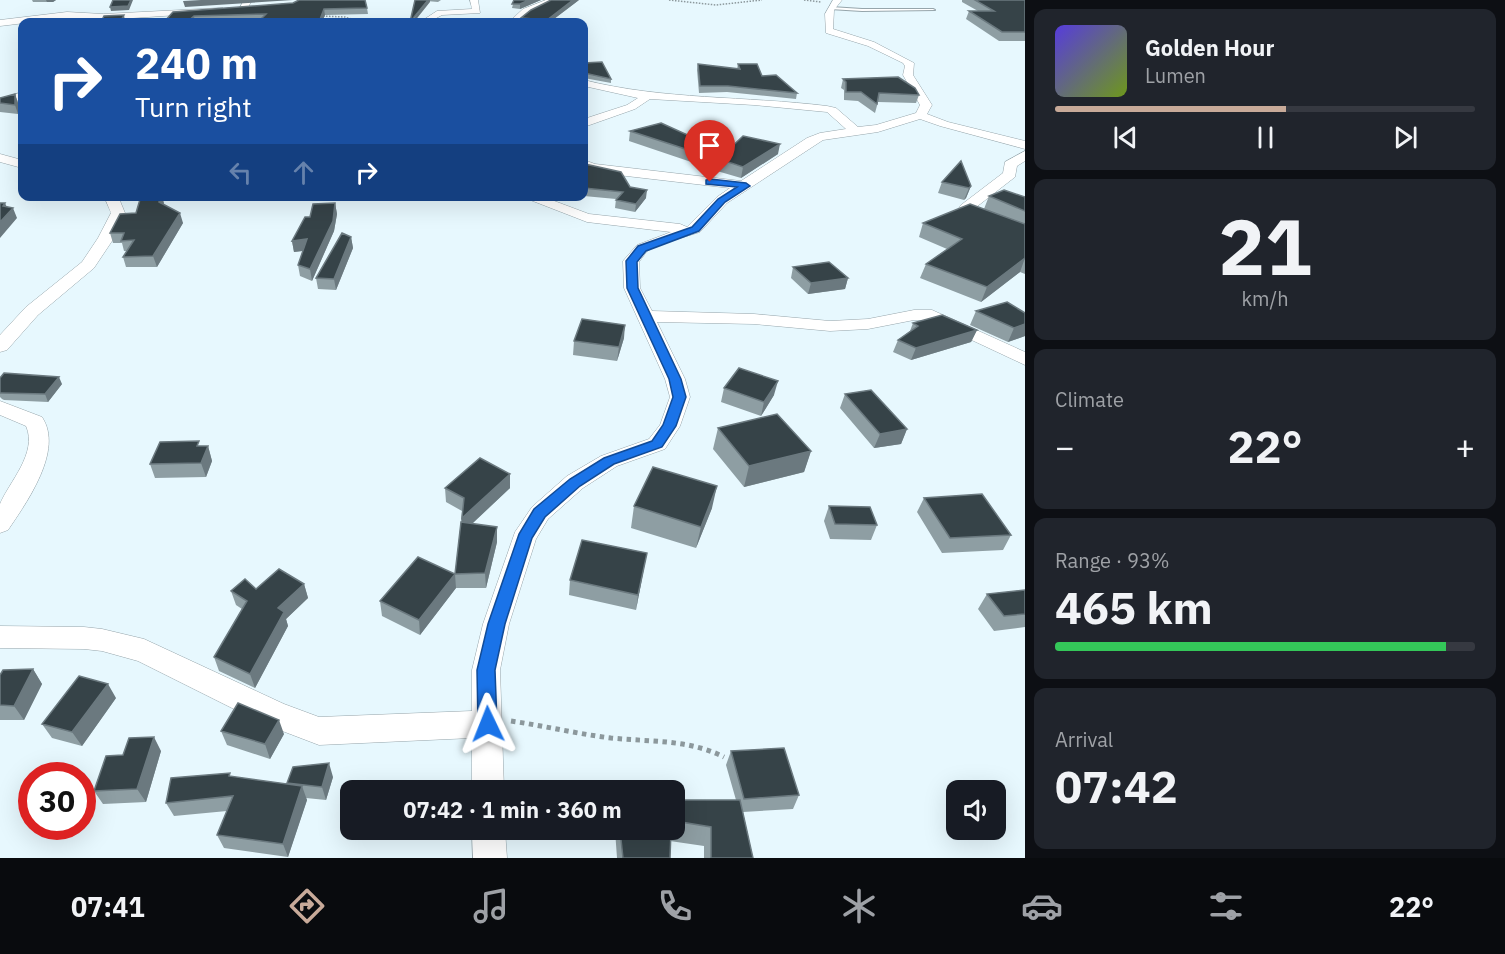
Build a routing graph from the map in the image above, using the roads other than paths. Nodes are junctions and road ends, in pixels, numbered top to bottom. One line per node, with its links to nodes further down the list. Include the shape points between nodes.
1 (474, 0): 9 (street, via 477,11 440,13)
2 (553, 0): 10 (street)
3 (835, 4): 6 (lane, via 867,11); 17 (street, via 828,14 829,31 871,44 910,65 908,75 926,105)
4 (246, 6): 7 (street, via 103,17)
5 (100, 7): 7 (street)
6 (933, 10)
7 (67, 15): 8 (street)
8 (42, 18)
9 (431, 18)
10 (518, 18)
11 (18, 21): 12 (street)
12 (0, 23)
13 (588, 84): 15 (street)
14 (18, 97): 16 (street)
15 (646, 98): 18 (street); 19 (street, via 745,101 827,109)
16 (0, 104)
17 (920, 115): 19 (street); 20 (street)
18 (588, 122)
19 (855, 131): 25 (street, via 820,137)
20 (1025, 145)
21 (1025, 155): 29 (street, via 1010,165 1010,174 966,208)
22 (0, 158): 23 (street)
23 (18, 163)
24 (588, 166): 25 (street)
25 (746, 186): 28 (street, via 722,201)
26 (113, 201): 31 (street, via 118,213 88,265 32,311)
27 (541, 201): 28 (street, via 587,218)
28 (695, 229): 30 (street, via 642,248 632,261 632,288)
29 (1025, 234)
30 (645, 316): 32 (street, via 754,319 830,327 932,315); 36 (street, via 680,397 670,426 657,444 609,461 575,482 540,513 524,538 496,624 486,670)
31 (0, 346)
32 (1025, 359)
33 (0, 407): 34 (street, via 35,422 40,434 38,450)
34 (0, 524)
35 (0, 637): 36 (street, via 84,638 144,651 274,714 319,731)
36 (488, 722): 37 (street)
37 (488, 780)
38 (489, 840): 39 (street)
39 (490, 858)

